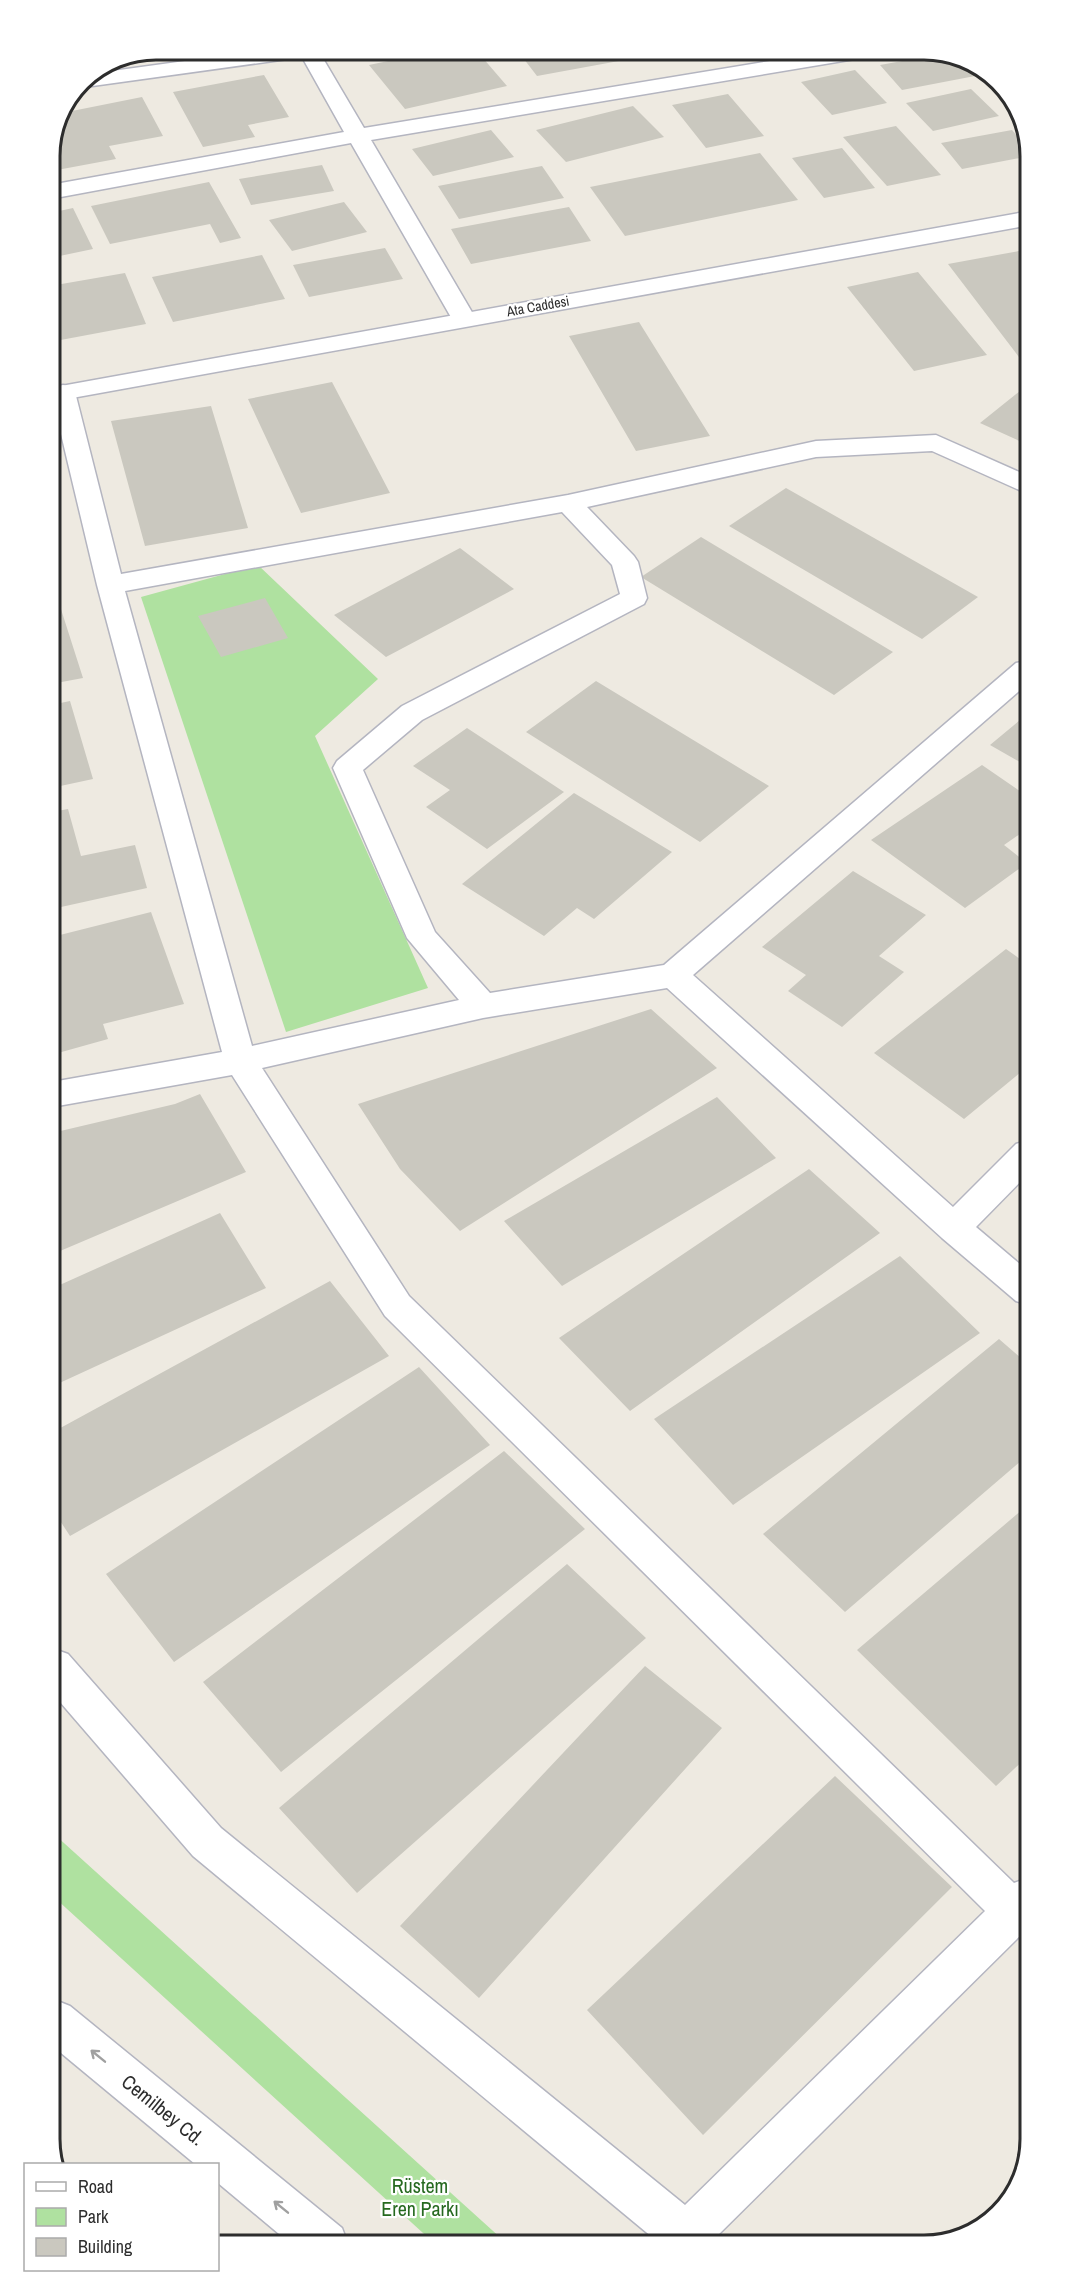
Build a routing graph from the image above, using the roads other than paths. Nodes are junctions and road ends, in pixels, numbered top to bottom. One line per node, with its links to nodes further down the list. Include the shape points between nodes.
1 (237, 60): 4 (street)
2 (314, 60): 5 (street)
3 (813, 60): 5 (street)
4 (99, 79)
5 (356, 136): 6 (street); 8 (street)
6 (60, 190)
7 (1020, 220): 8 (street, Ata Caddesi)
8 (464, 319): 9 (street, Ata Caddesi)
9 (60, 392)
10 (60, 404): 13 (street)
11 (1020, 483): 12 (street, via 936,444 816,449)
12 (568, 503): 13 (street); 16 (street, via 625,562 634,598 412,713 347,768 422,938)
13 (110, 585): 17 (street)
14 (1020, 675): 15 (street)
15 (672, 975): 16 (street); 20 (street)
16 (483, 1006): 17 (street)
17 (240, 1061): 18 (street); 23 (street, via 397,1306)
18 (60, 1094)
19 (1020, 1161): 20 (street)
20 (954, 1228): 21 (street)
21 (1020, 1284)
22 (60, 1674): 27 (street, via 207,1842)
23 (1020, 1902)
24 (1020, 1906): 28 (street)
25 (60, 2025): 26 (street, Cemilbey Cd., one-way to 25)
26 (315, 2235)
27 (679, 2235)
28 (686, 2235)

